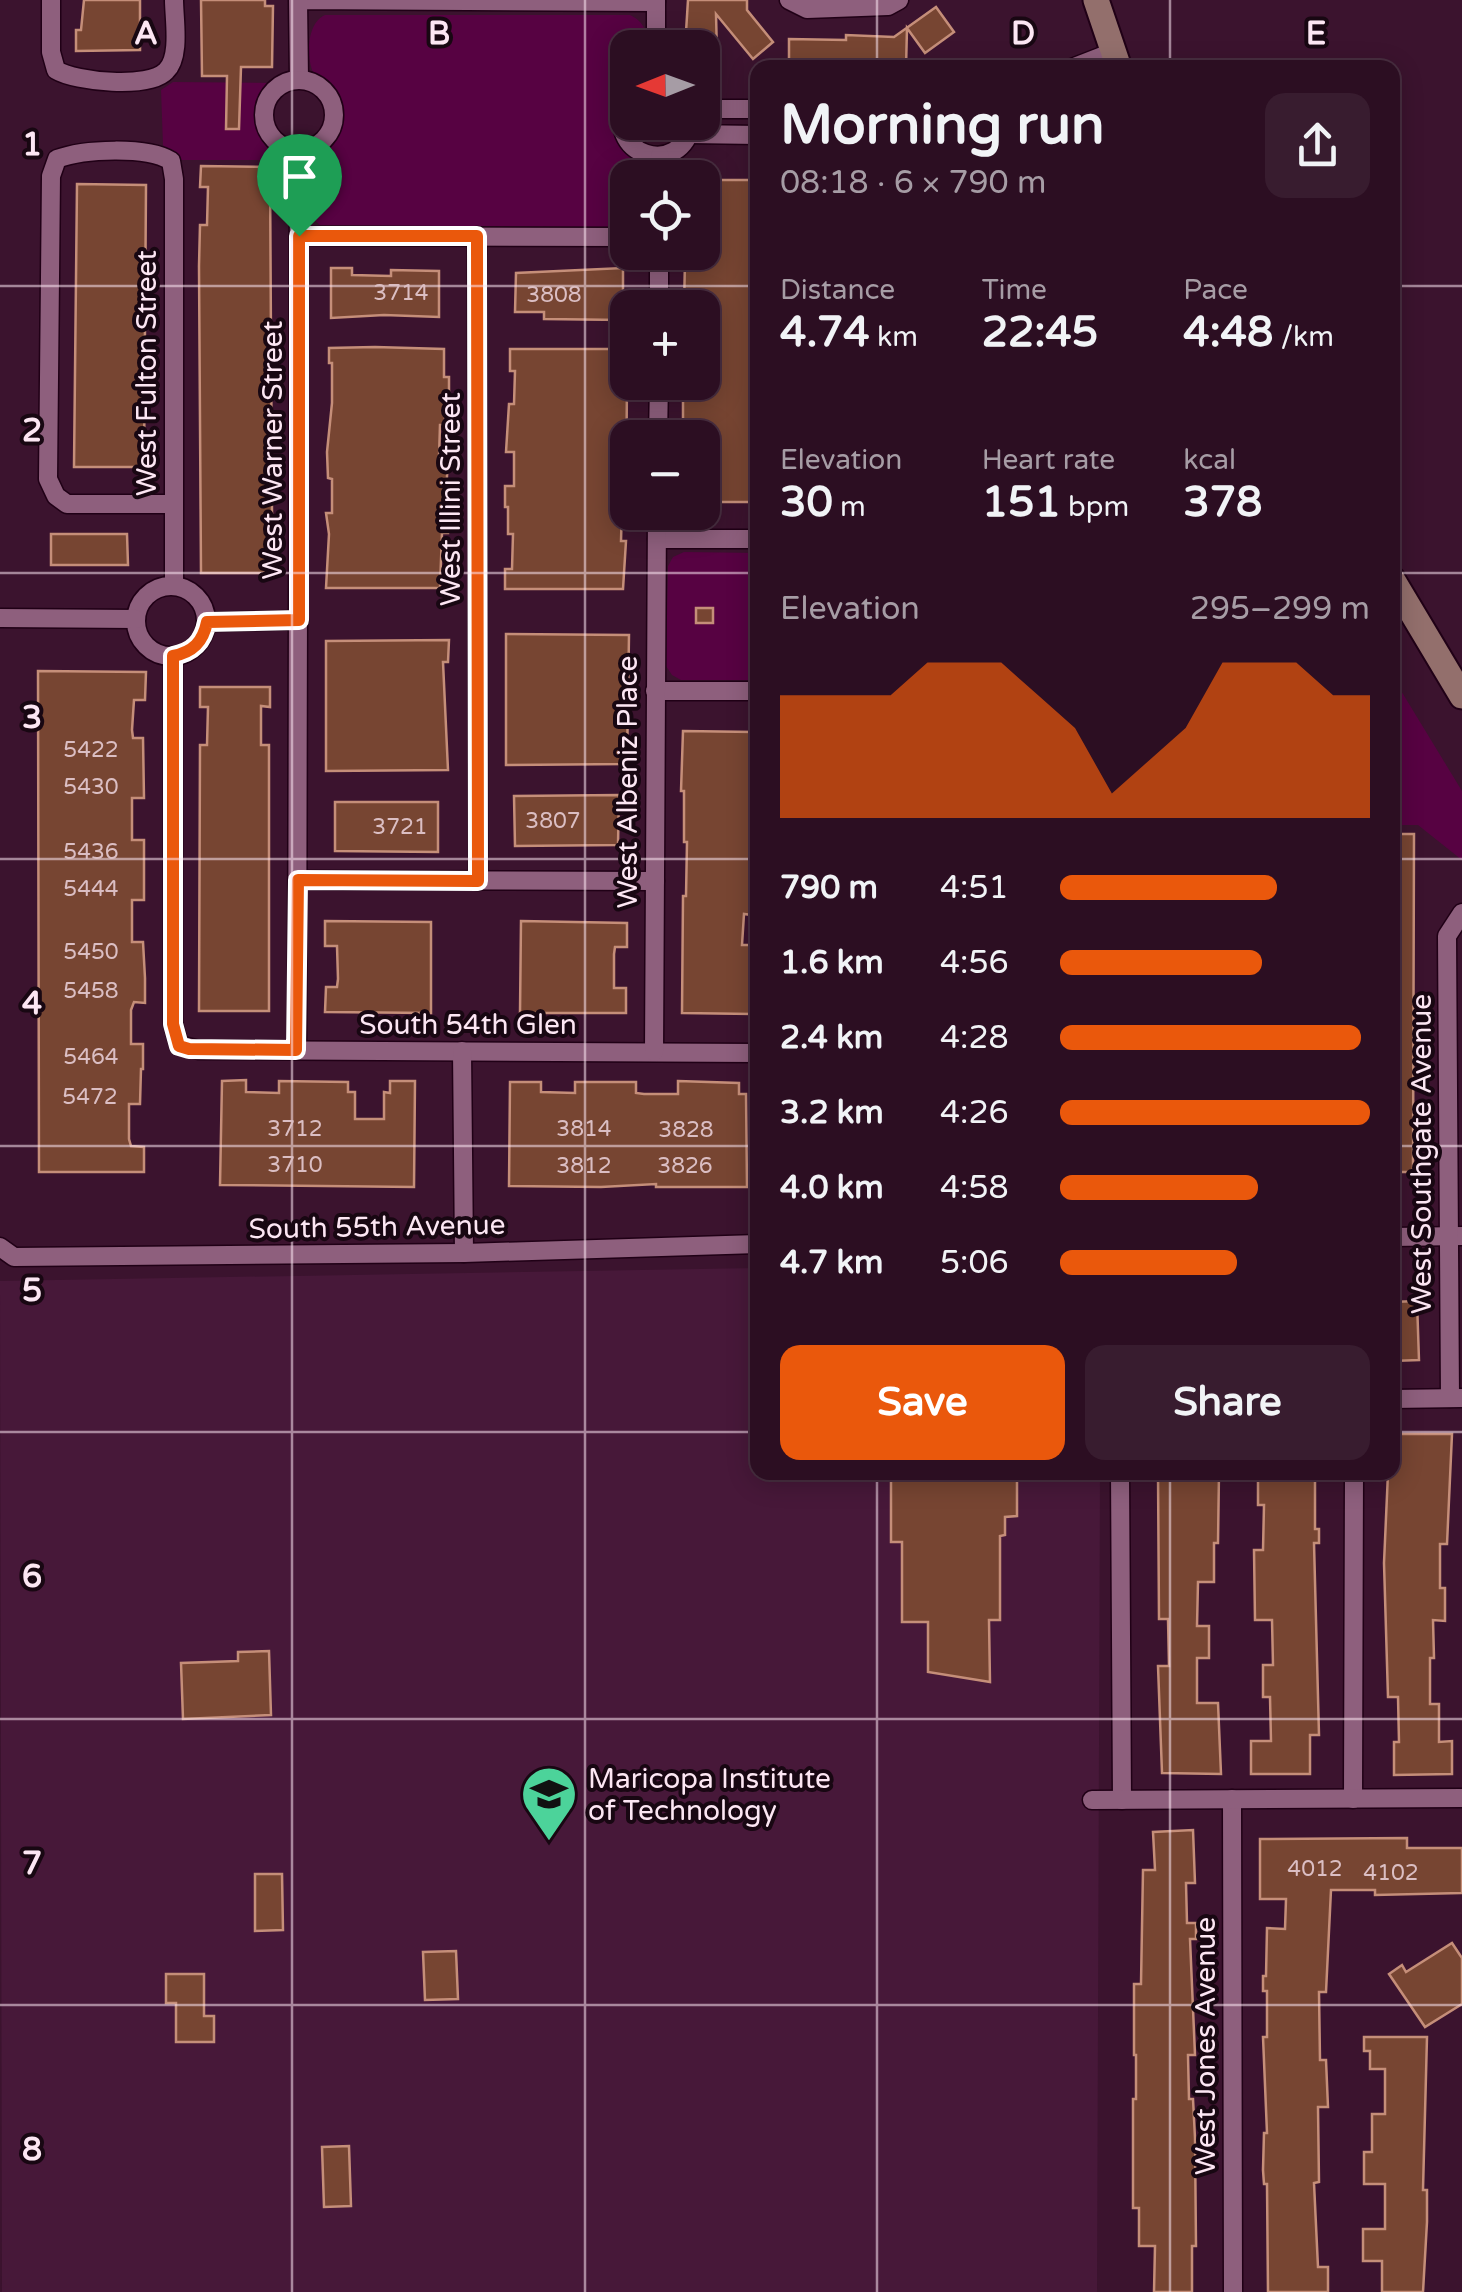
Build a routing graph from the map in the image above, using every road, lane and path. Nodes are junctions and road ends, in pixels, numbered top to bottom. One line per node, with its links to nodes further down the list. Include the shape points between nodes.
1 (51, 0): 2 (street, via 56,70 136,81 168,70)
2 (174, 0)
3 (298, 0): 4 (street); 11 (street)
4 (476, 0): 7 (street)
5 (789, 0): 8 (street, via 806,9)
6 (1096, 0): 10 (main road)
7 (656, 1): 9 (street)
8 (899, 1)
9 (656, 30)
10 (1116, 60)
11 (299, 80): 18 (street, via 272,92 264,121 272,139); 18 (street, via 322,88 334,121 322,142)
12 (720, 109): 13 (street)
13 (750, 109)
14 (720, 131): 15 (street)
15 (750, 133)
16 (629, 140): 19 (street, via 638,151)
17 (684, 140): 19 (street)
18 (298, 151): 21 (street, West Warner Street)
19 (660, 156): 20 (street)
20 (660, 160)
21 (299, 236): 22 (street); 32 (street, West Warner Street)
22 (477, 236): 23 (street); 40 (street, West Illini Street)
23 (610, 237)
24 (174, 504): 24 (street, West Fulton Street, via 171,161 158,153 76,152 57,159 51,176 48,480 67,504); 28 (street, West Fulton Street)
25 (656, 530): 26 (street, West Albeniz Place)
26 (656, 539): 27 (street); 35 (street, West Albeniz Place)
27 (750, 539)
28 (174, 585): 31 (street, via 151,591); 33 (street, via 201,601)
29 (1400, 592): 37 (main road)
30 (0, 618): 31 (street)
31 (136, 619): 34 (street, via 144,643)
32 (299, 620): 33 (street); 38 (street, West Warner Street)
33 (207, 622): 34 (street, via 194,648)
34 (173, 656): 42 (street, South 54th Glen, via 173,1024 179,1046)
35 (655, 691): 36 (street); 39 (street, West Albeniz Place)
36 (750, 692)
37 (1462, 696)
38 (298, 880): 40 (street); 42 (street, West Warner Street)
39 (655, 880): 40 (street); 44 (street, West Albeniz Place)
40 (478, 881)
41 (1462, 913): 46 (street, West Southgate Avenue, via 1447,936)
42 (296, 1050): 43 (street, South 54th Glen)
43 (462, 1051): 44 (street, South 54th Glen); 50 (street)
44 (654, 1052): 45 (street, South 54th Glen)
45 (750, 1053)
46 (1455, 1236): 47 (street); 51 (street, West Southgate Avenue)
47 (1400, 1238)
48 (750, 1244): 50 (street, South 55th Avenue)
49 (0, 1246): 50 (street, South 55th Avenue, via 14,1257)
50 (464, 1253)
51 (1456, 1398): 52 (street)
52 (1400, 1399)
53 (1120, 1480): 59 (street)
54 (1354, 1480): 57 (street)
55 (1462, 1798): 57 (street)
56 (1232, 1799): 57 (street); 59 (street); 60 (street, West Jones Avenue)
57 (1353, 1799)
58 (1092, 1800): 59 (street)
59 (1122, 1800)
60 (1233, 2292)

